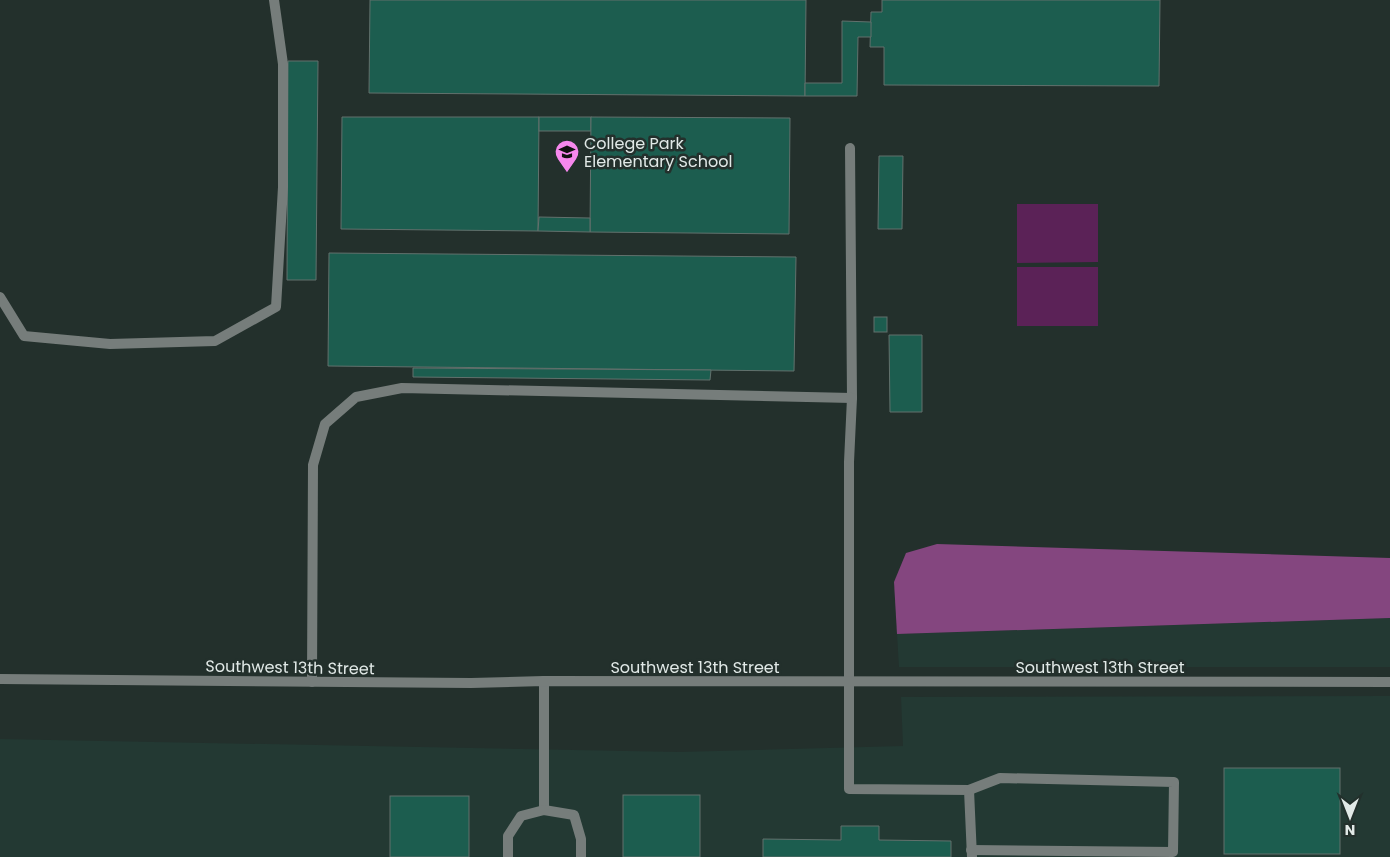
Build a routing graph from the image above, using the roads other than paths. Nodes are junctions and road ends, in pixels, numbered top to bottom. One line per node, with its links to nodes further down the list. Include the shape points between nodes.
1 (274, 0): 3 (street, via 283,64 282,187 276,307 215,341 110,344 24,336)
2 (850, 148): 4 (street)
3 (0, 296)
4 (852, 398): 7 (street, via 402,388 356,397 325,424 314,465); 8 (street)
5 (0, 679): 7 (street, Southwest 13th Street)
6 (544, 681): 7 (street, Southwest 13th Street); 8 (street, Southwest 13th Street); 11 (street)
7 (312, 682)
8 (849, 682): 9 (street, Southwest 13th Street); 10 (street, via 849,789)
9 (1390, 682)
10 (969, 790): 12 (street); 12 (street, via 1000,778 1174,782 1172,852)
11 (544, 810): 13 (street, via 521,816 508,836); 14 (street, via 574,815)
12 (972, 853)
13 (508, 857)
14 (582, 857)

